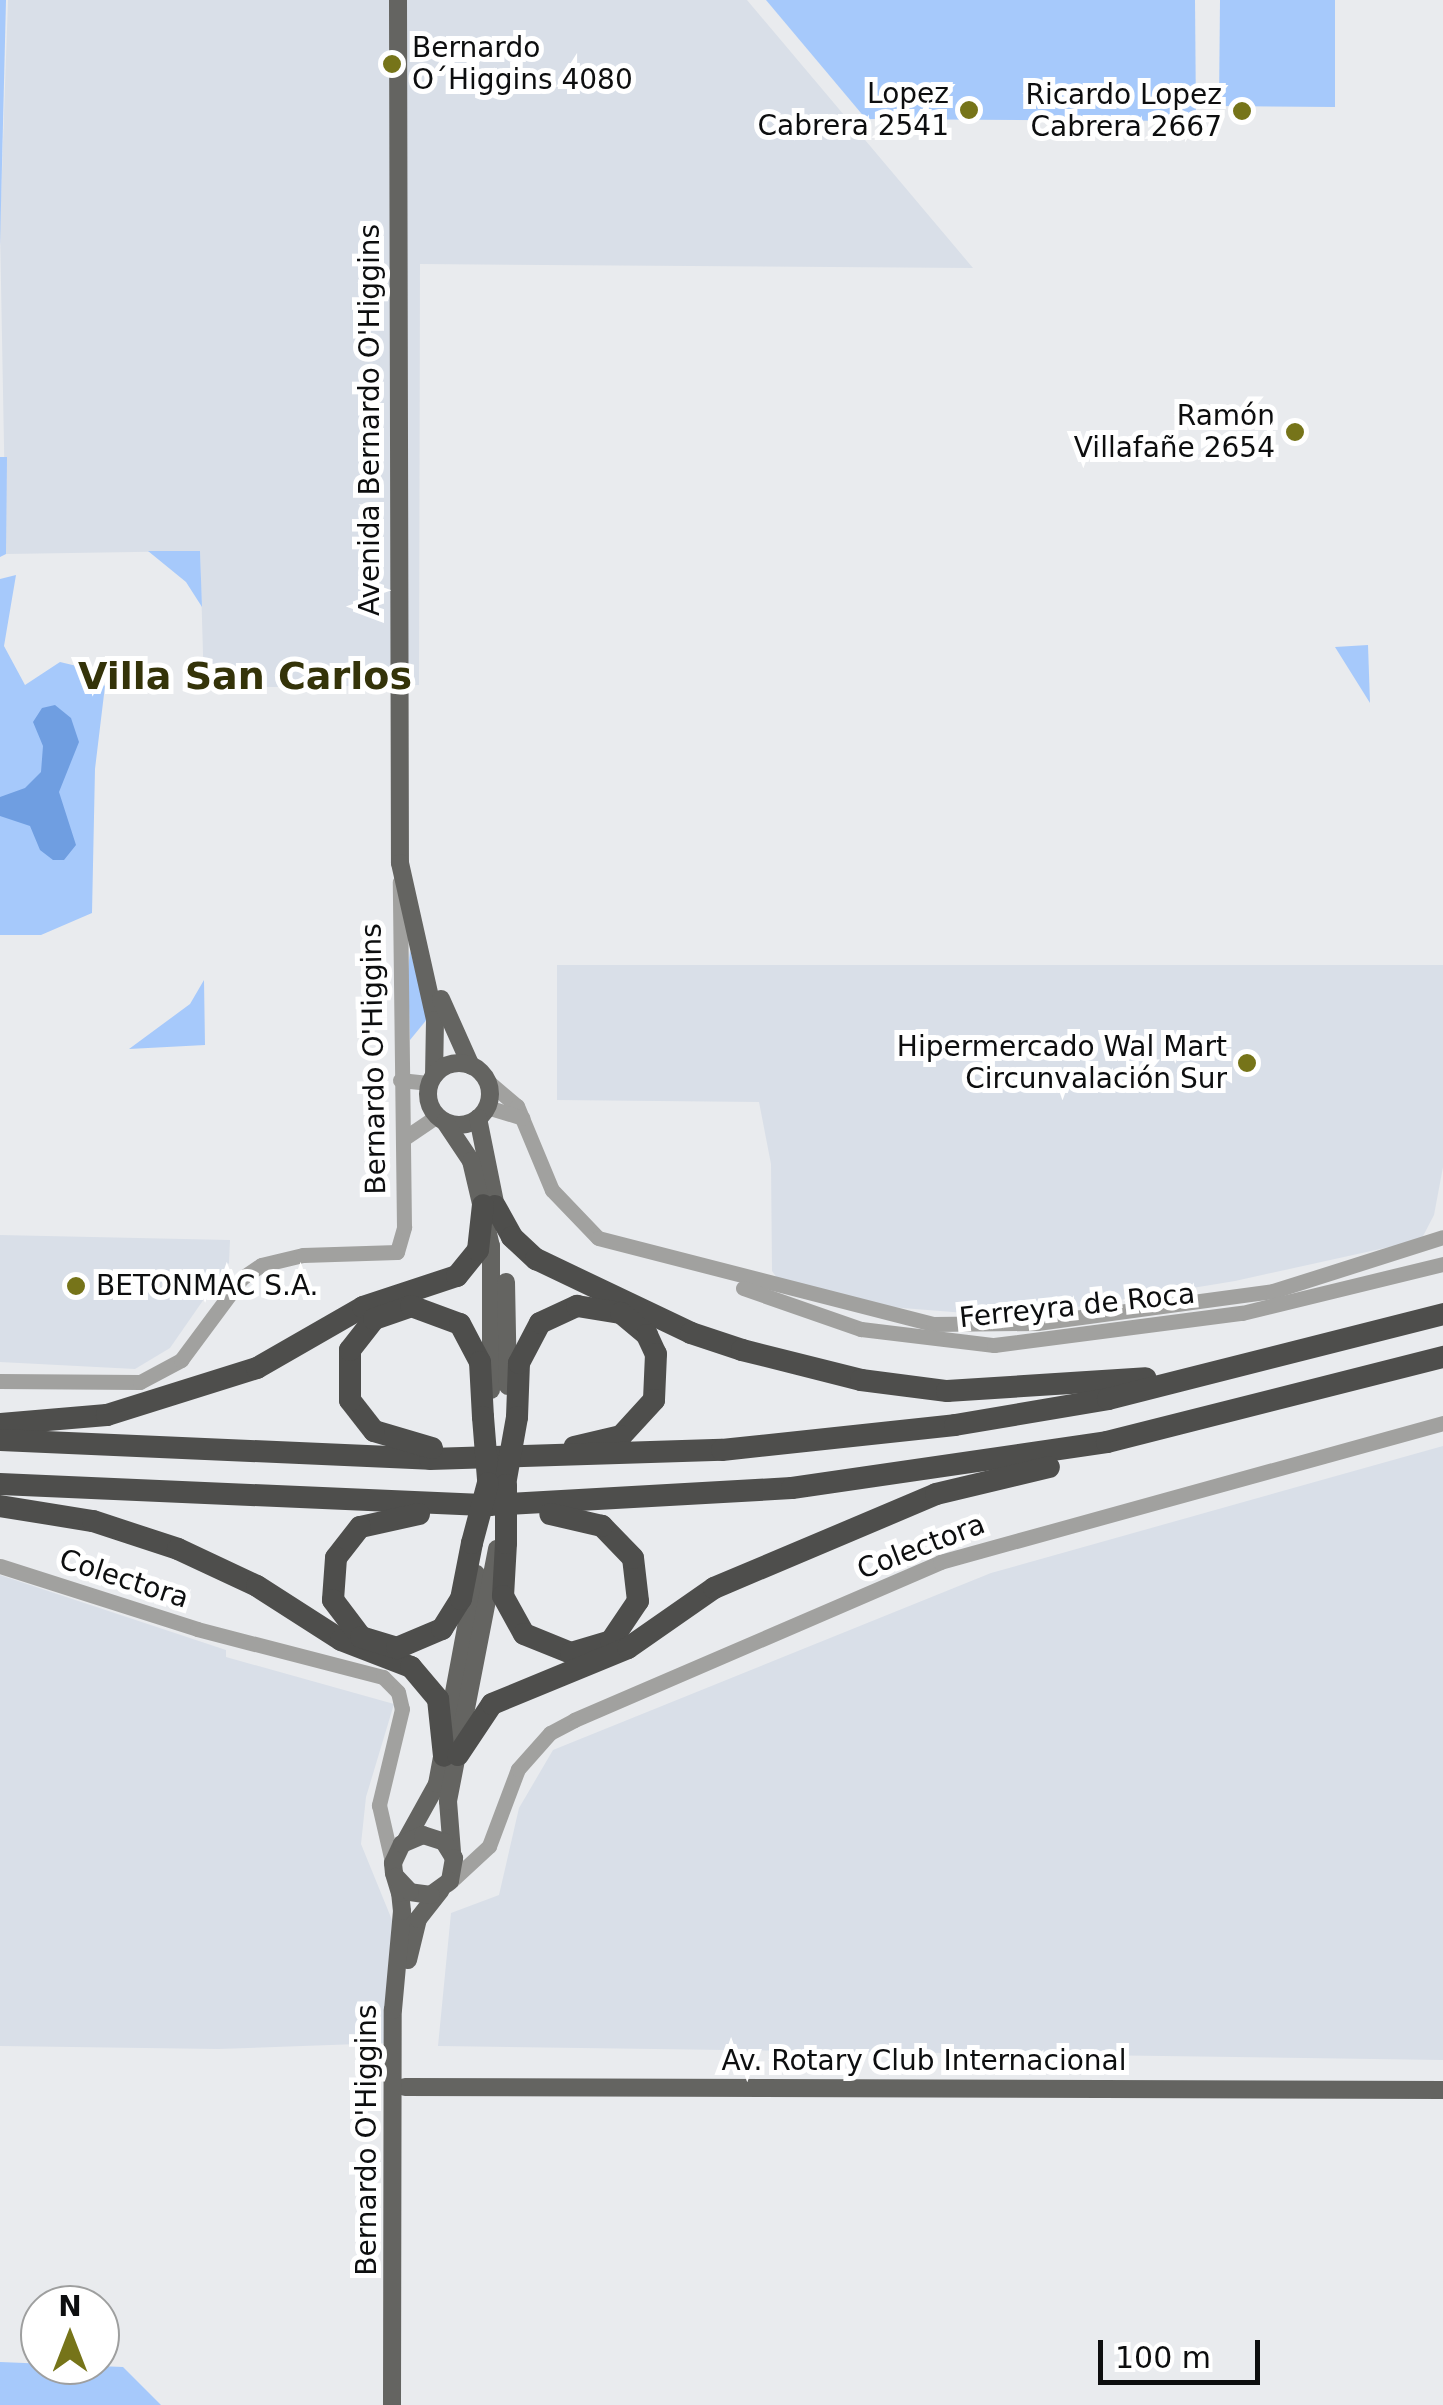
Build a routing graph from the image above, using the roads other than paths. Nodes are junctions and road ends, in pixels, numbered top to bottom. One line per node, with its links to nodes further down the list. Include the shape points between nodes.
1 (398, 0): 3 (main road, Avenida Bernardo O'Higgins)
2 (407, 0): 3 (main road, Avenida Bernardo O'Higgins)
3 (403, 117): 4 (main road, Avenida Bernardo O'Higgins)
4 (403, 328): 5 (main road, Avenida Bernardo O'Higgins); 6 (main road, Avenida Bernardo O'Higgins, via 410,868 442,1002)
5 (400, 863): 7 (main road, Avenida Bernardo O'Higgins, via 435,1020); 8 (street, Bernardo O'Higgins)
6 (478, 1073): 7 (main road, via 448,1065); 9 (main road); 11 (street, Ferreyra de Roca)
7 (432, 1079): 8 (street); 10 (main road, Avenida Bernardo O'Higgins)
8 (400, 1080): 12 (street, Bernardo O'Higgins)
9 (482, 1112): 10 (main road); 11 (street); 13 (main road)
10 (441, 1119): 12 (street); 13 (main road, via 466,1150)
11 (526, 1120): 15 (street, Ferreyra de Roca, via 552,1190 572,1215 612,1246)
12 (402, 1139): 20 (street, Bernardo O'Higgins, via 404,1227 397,1252 304,1255 261,1266 242,1278 181,1360 140,1382)
13 (489, 1206): 19 (highway, via 536,1259 691,1333 828,1372 973,1392); 22 (main road, via 506,1292); 24 (highway, via 478,1250 457,1276 364,1307 257,1368 119,1413)
14 (1443, 1237): 15 (street, Ferreyra de Roca, via 1273,1290 994,1327 875,1315)
15 (664, 1260): 16 (street, Ferreyra de Roca, via 861,1329 994,1345 1242,1313)
16 (1443, 1264)
17 (1443, 1314): 19 (highway)
18 (1443, 1358): 21 (highway)
19 (1204, 1378): 26 (highway, via 896,1433)
20 (0, 1381)
21 (1331, 1390): 26 (highway, via 1107,1442 949,1469 735,1493); 31 (highway, via 1234,1426 915,1502 714,1588 610,1656 499,1700 476,1719)
22 (500, 1417): 26 (highway, bridge); 26 (highway, bridge); 26 (highway, via 476,1347 443,1313 392,1309 354,1342 347,1390 366,1426); 26 (highway, via 521,1355 549,1317 600,1306 621,1313 647,1335 659,1366 658,1388 631,1429)
23 (1443, 1422): 33 (street, Colectora, via 958,1556 592,1712 550,1733 518,1769)
24 (0, 1424)
25 (0, 1440): 26 (highway)
26 (496, 1482): 27 (highway); 29 (highway, bridge); 29 (highway, bridge); 29 (highway, via 620,1538 639,1578 628,1623 611,1642 585,1652 534,1642 506,1606); 29 (highway, via 360,1527 336,1558 336,1610 372,1643 396,1648 422,1642 455,1612)
27 (0, 1484)
28 (0, 1506): 31 (highway, via 93,1520 178,1550 257,1586 341,1640 411,1667 438,1699)
29 (489, 1544): 31 (main road)
30 (0, 1566): 32 (street, Colectora, via 209,1633 383,1677 398,1692 402,1709)
31 (451, 1756): 34 (main road, via 430,1806); 35 (main road, via 447,1808)
32 (379, 1812): 34 (street); 36 (street, Colectora)
33 (492, 1837): 35 (street); 37 (street, Colectora, via 487,1850)
34 (404, 1842): 35 (main road, via 434,1836); 36 (main road)
35 (453, 1856): 37 (main road)
36 (395, 1872): 37 (main road, via 415,1894); 40 (main road, Bernardo O'Higgins, via 402,1911 393,2010)
37 (444, 1888): 38 (main road, Bernardo O'Higgins, via 424,1908 410,1945)
38 (405, 2087): 39 (main road, Av. Rotary Club Internacional); 41 (main road, Bernardo O'Higgins)
39 (1443, 2090)
40 (392, 2405)
41 (402, 2405)

